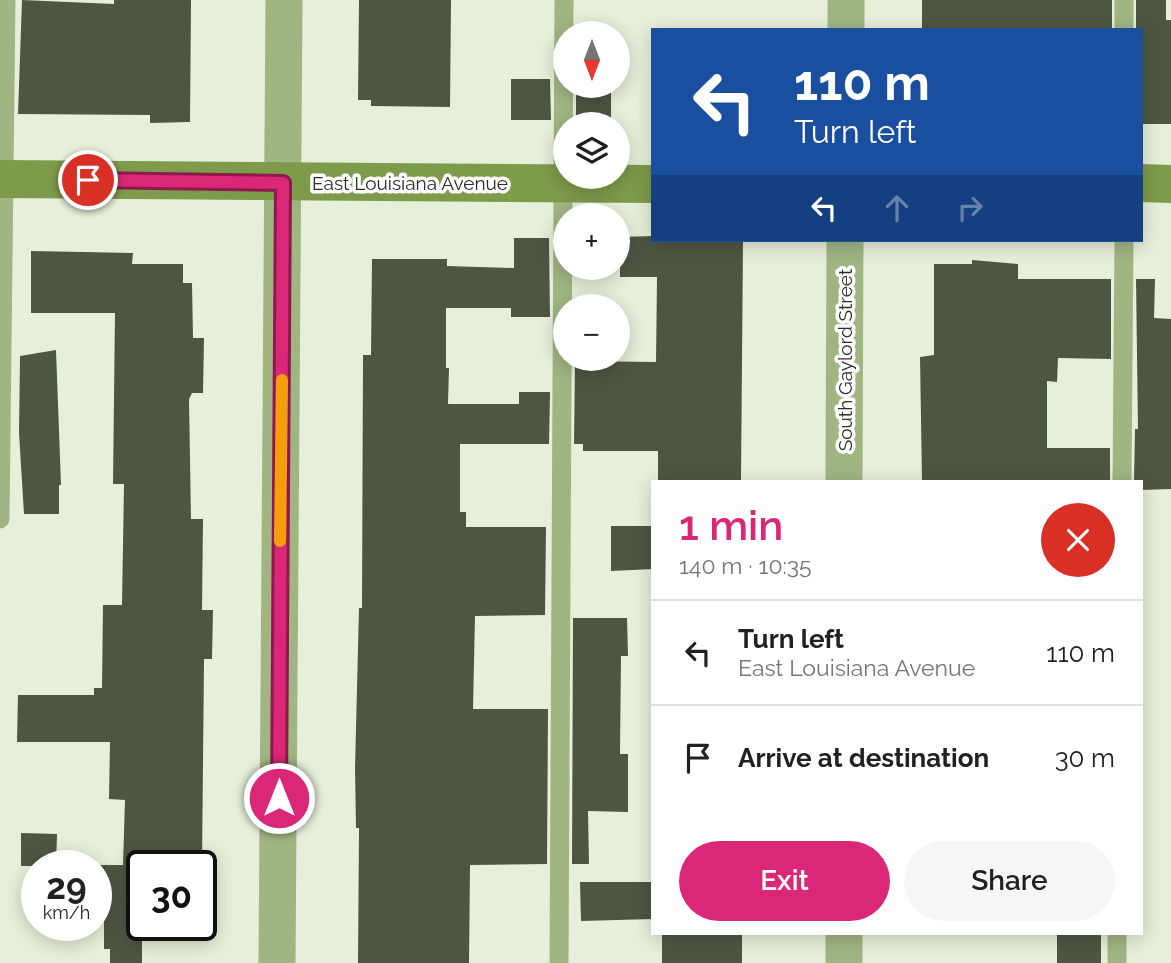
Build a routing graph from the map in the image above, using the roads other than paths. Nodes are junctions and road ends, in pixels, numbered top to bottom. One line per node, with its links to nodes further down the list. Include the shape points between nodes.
1 (6, 0): 9 (lane)
2 (284, 0): 10 (street)
3 (564, 0): 8 (lane)
4 (846, 0): 6 (street)
5 (1124, 0): 7 (lane)
6 (846, 28)
7 (1124, 28)
8 (564, 112)
9 (2, 179): 10 (street, East Louisiana Avenue); 21 (lane)
10 (283, 183): 12 (street, East Louisiana Avenue); 24 (street)
11 (1143, 183): 15 (street)
12 (553, 184)
13 (630, 184): 14 (street, East Louisiana Avenue)
14 (651, 184)
15 (1171, 184)
16 (564, 189): 25 (lane)
17 (845, 242): 19 (street, South Gaylord Street)
18 (1124, 242): 20 (lane)
19 (844, 480)
20 (1122, 480)
21 (0, 519)
22 (844, 935): 26 (street)
23 (1117, 935): 27 (lane)
24 (277, 963)
25 (559, 963)
26 (844, 963)
27 (1117, 963)

